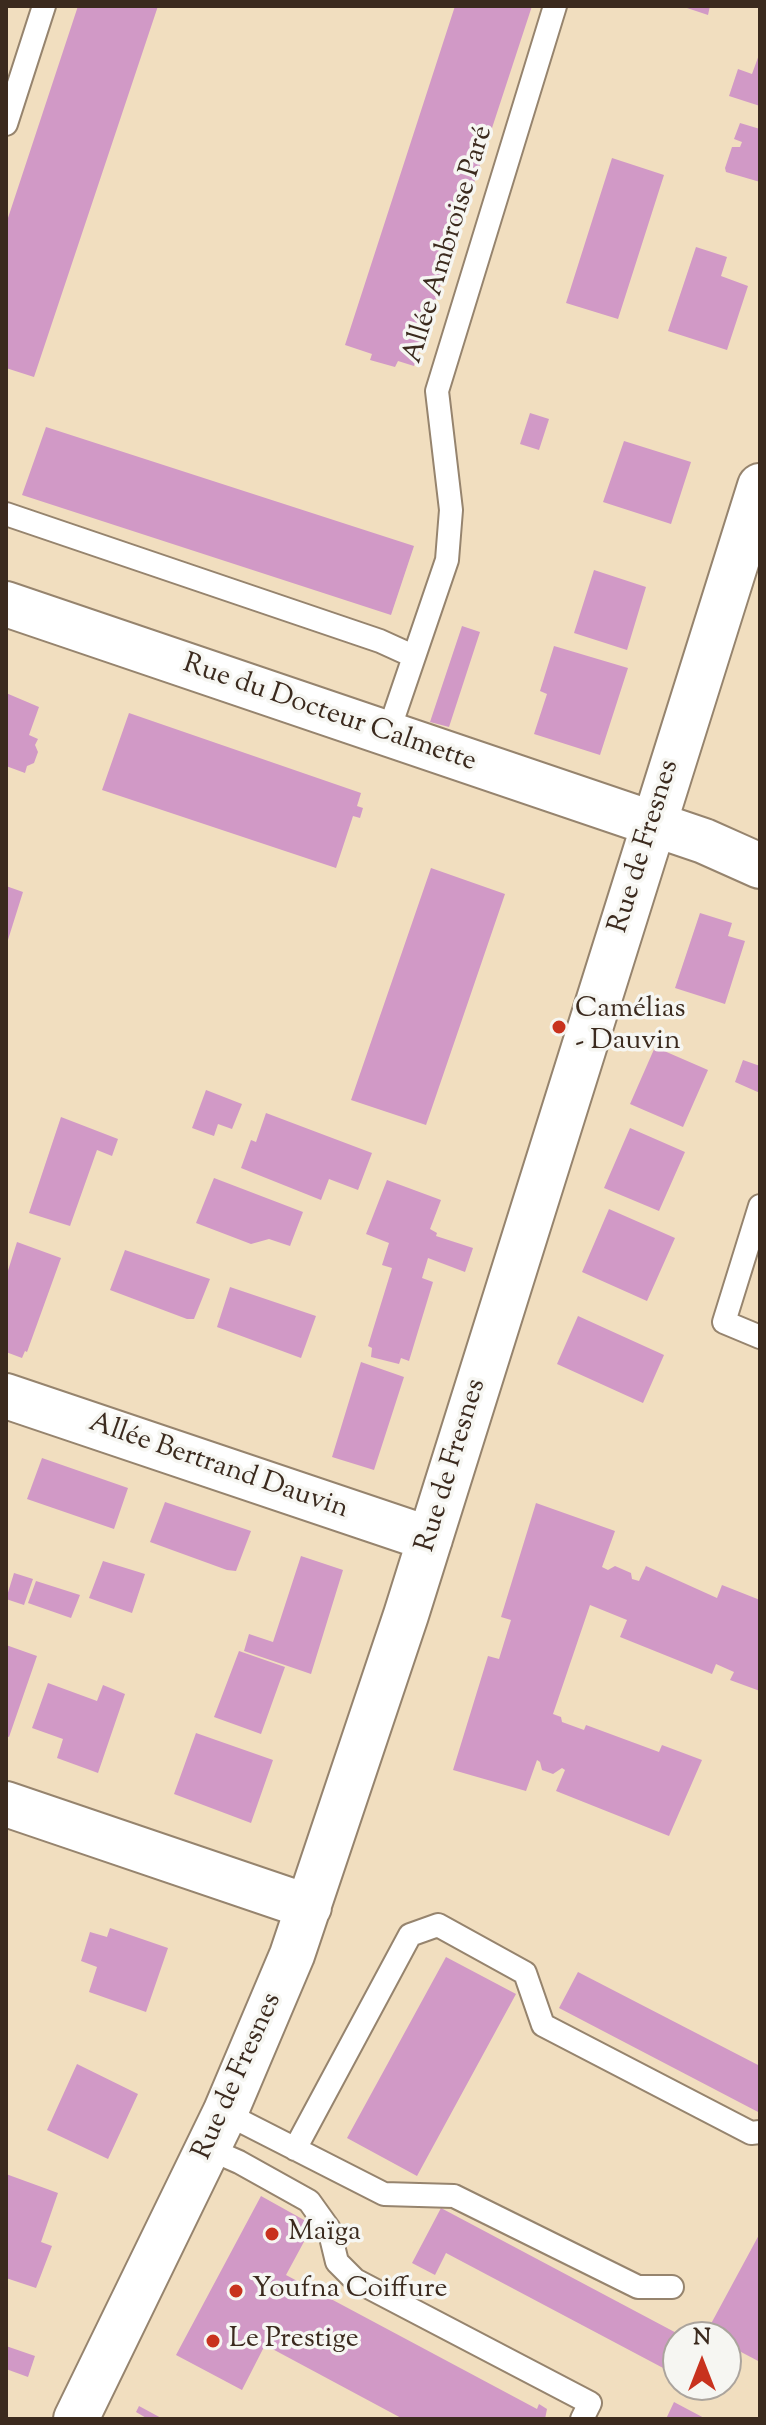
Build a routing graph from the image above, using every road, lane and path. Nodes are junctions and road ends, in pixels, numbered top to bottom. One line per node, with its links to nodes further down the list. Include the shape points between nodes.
1 (44, 6): 3 (lane)
2 (555, 6): 7 (lane, Allée Ambroise Paré, via 437,391 451,510 447,560)
3 (6, 124)
4 (760, 486): 9 (street, Rue de Fresnes)
5 (6, 514): 7 (lane)
6 (6, 604): 8 (street, Rue du Docteur Calmette)
7 (413, 656): 8 (lane, Allée Ambroise Paré)
8 (387, 736): 9 (street, Rue du Docteur Calmette)
9 (653, 824): 10 (street, Rue du Docteur Calmette); 14 (street, Rue de Fresnes)
10 (760, 866)
11 (760, 1206): 12 (lane, via 724,1322)
12 (760, 1337)
13 (6, 1396): 14 (street, Allée Bertrand Dauvin)
14 (430, 1539): 16 (street, Rue de Fresnes)
15 (6, 1804): 16 (street)
16 (309, 1907): 17 (street, Rue de Fresnes, via 265,2023)
17 (216, 2130): 19 (lane); 21 (street, Rue de Fresnes); 22 (lane, via 239,2162 309,2201 329,2229 337,2262 355,2280 590,2403)
18 (760, 2132): 19 (lane, via 751,2133 543,2025 525,1973 438,1925 410,1935)
19 (295, 2149): 20 (lane, via 384,2194 454,2196 638,2287)
20 (672, 2287)
21 (76, 2419)
22 (582, 2419)

